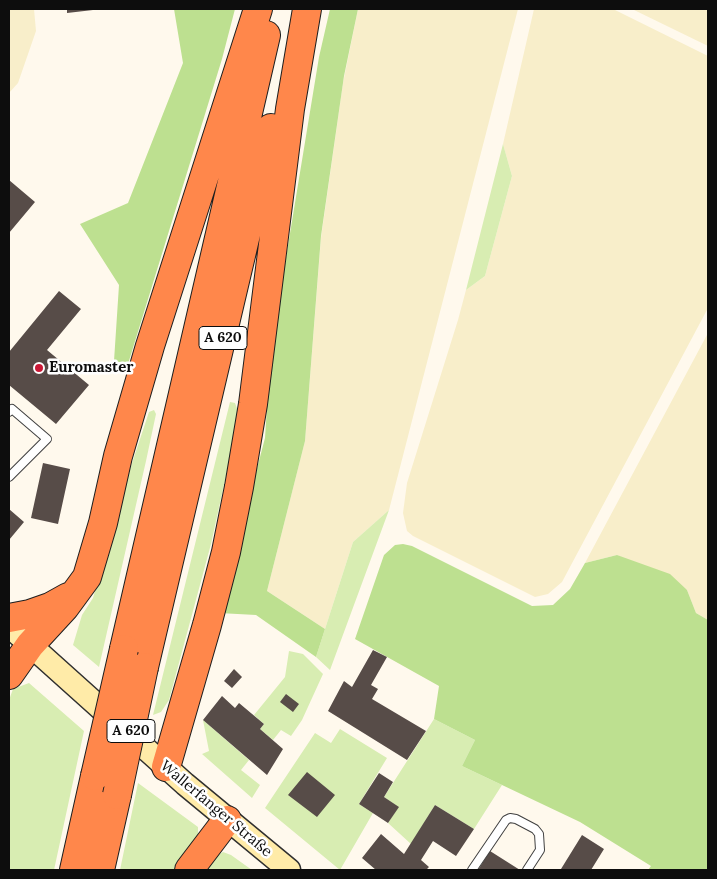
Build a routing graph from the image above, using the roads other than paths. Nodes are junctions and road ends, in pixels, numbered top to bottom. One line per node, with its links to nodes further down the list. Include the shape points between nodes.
1 (258, 9): 7 (highway, via 150,346 92,562)
2 (272, 9): 14 (highway, A 620, bridge)
3 (300, 9): 15 (highway, A 620, bridge, via 144,667)
4 (307, 9): 12 (highway, via 239,486 226,552)
5 (9, 412): 6 (lane, via 12,409 47,439)
6 (9, 478)
7 (76, 592): 8 (highway, via 50,607); 10 (highway)
8 (9, 618)
9 (9, 626): 10 (main road, Wallerfanger Straße)
10 (30, 645): 11 (highway); 12 (main road, Wallerfanger Straße)
11 (9, 675)
12 (166, 767): 13 (main road, Wallerfanger Straße)
13 (227, 820): 16 (highway); 17 (main road, Wallerfanger Straße)
14 (74, 870)
15 (100, 870)
16 (189, 870)
17 (289, 870)
18 (472, 870): 19 (lane, via 510,818 535,829 538,834 540,850)
19 (527, 870)

